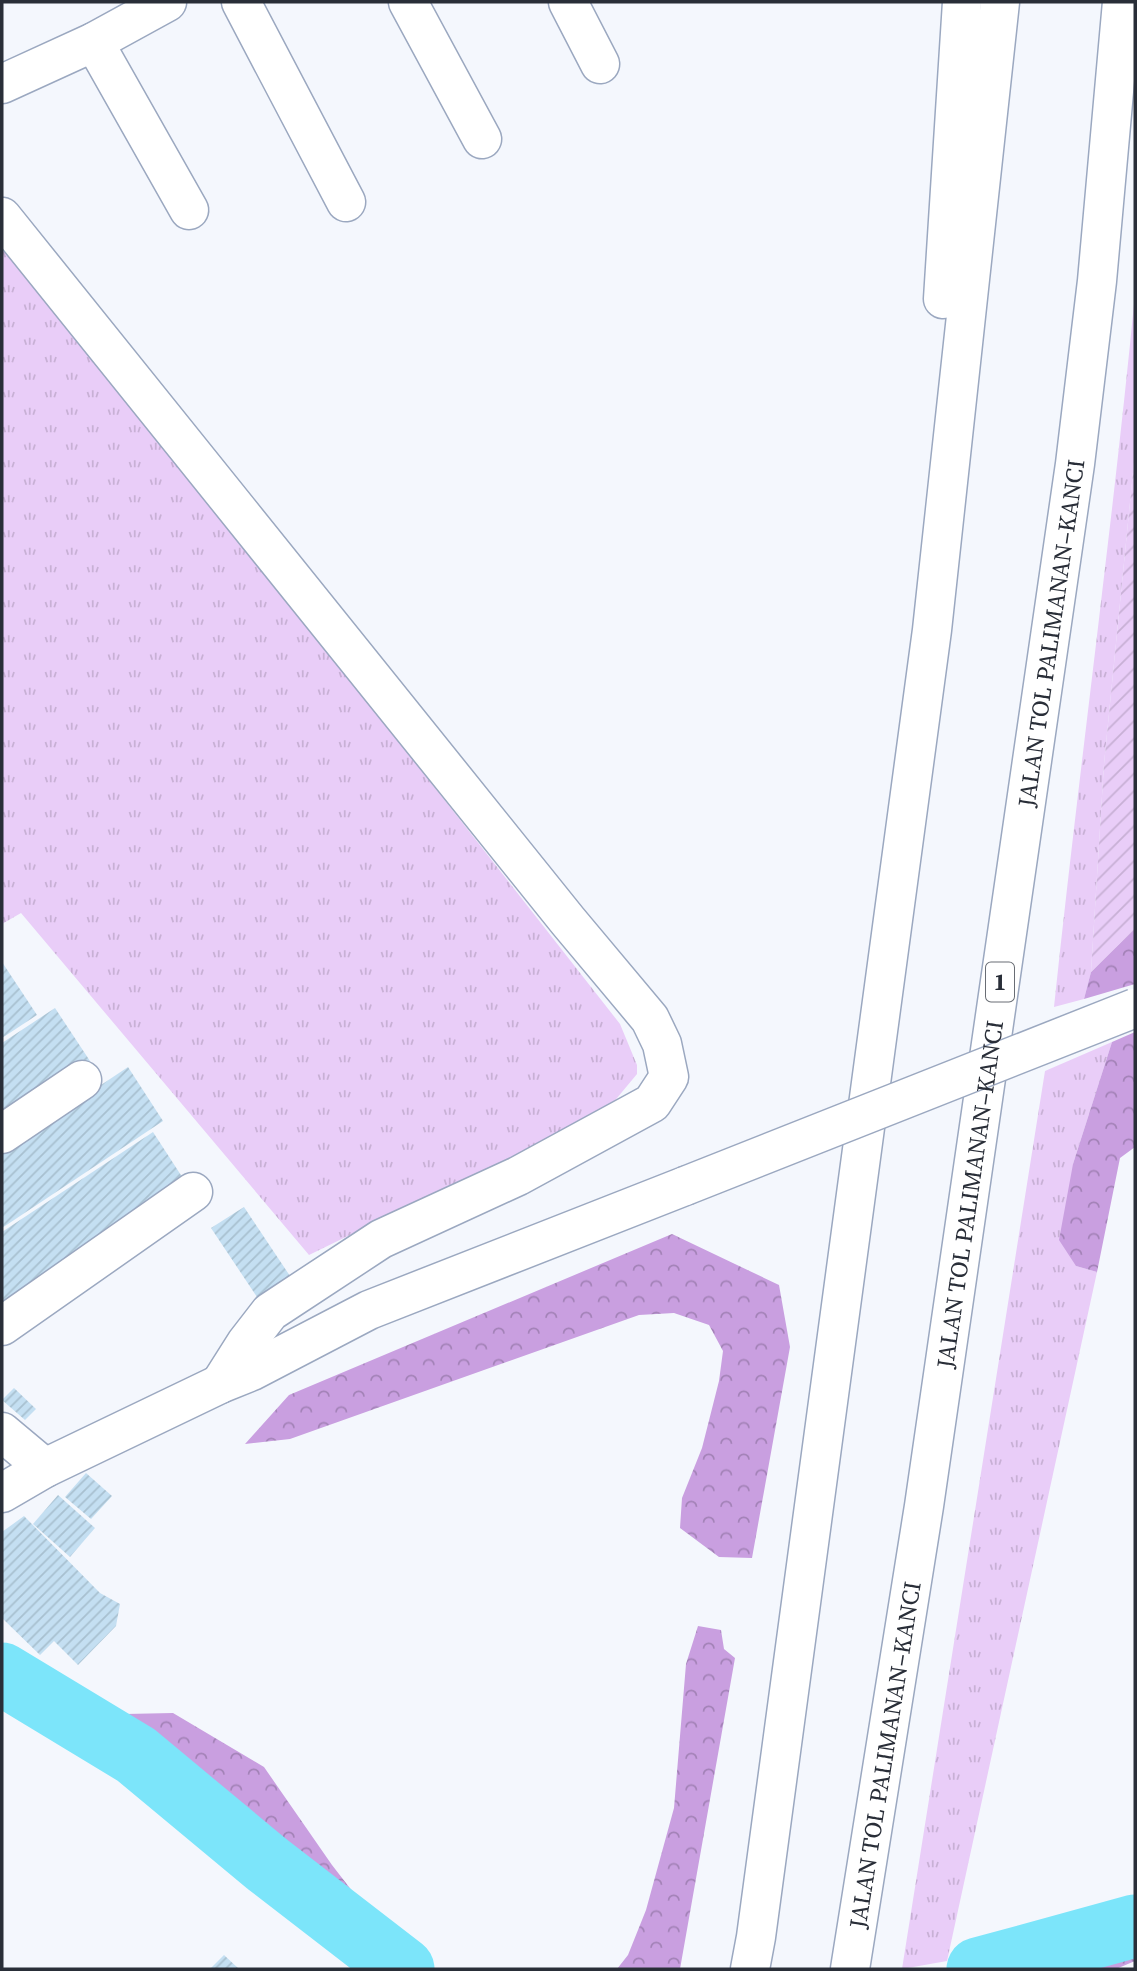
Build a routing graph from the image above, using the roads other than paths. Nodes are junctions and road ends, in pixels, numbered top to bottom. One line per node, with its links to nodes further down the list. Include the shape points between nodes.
1 (167, 2): 8 (main road)
2 (241, 2): 12 (main road)
3 (408, 2): 11 (main road)
4 (568, 2): 9 (main road)
5 (962, 2): 15 (main road, via 929,534)
6 (1000, 2): 15 (main road)
7 (1122, 2): 26 (main road, JALAN TOL PALIMANAN–KANCI / 1, via 1075,464 926,1493)
8 (94, 42): 10 (main road); 13 (main road)
9 (600, 64)
10 (2, 84)
11 (482, 139)
12 (346, 202)
13 (189, 210)
14 (2, 218): 21 (main road, via 650,1019 662,1044 669,1077 653,1104 518,1176 381,1239 270,1312)
15 (932, 630): 25 (main road)
16 (1135, 1008): 21 (main road, bridge, via 369,1310)
17 (82, 1080): 18 (main road)
18 (2, 1134)
19 (193, 1192): 20 (main road)
20 (2, 1326)
21 (220, 1384): 23 (main road)
22 (2, 1432): 23 (main road)
23 (45, 1468): 24 (main road)
24 (2, 1493)
25 (753, 1953)
26 (851, 1964)

